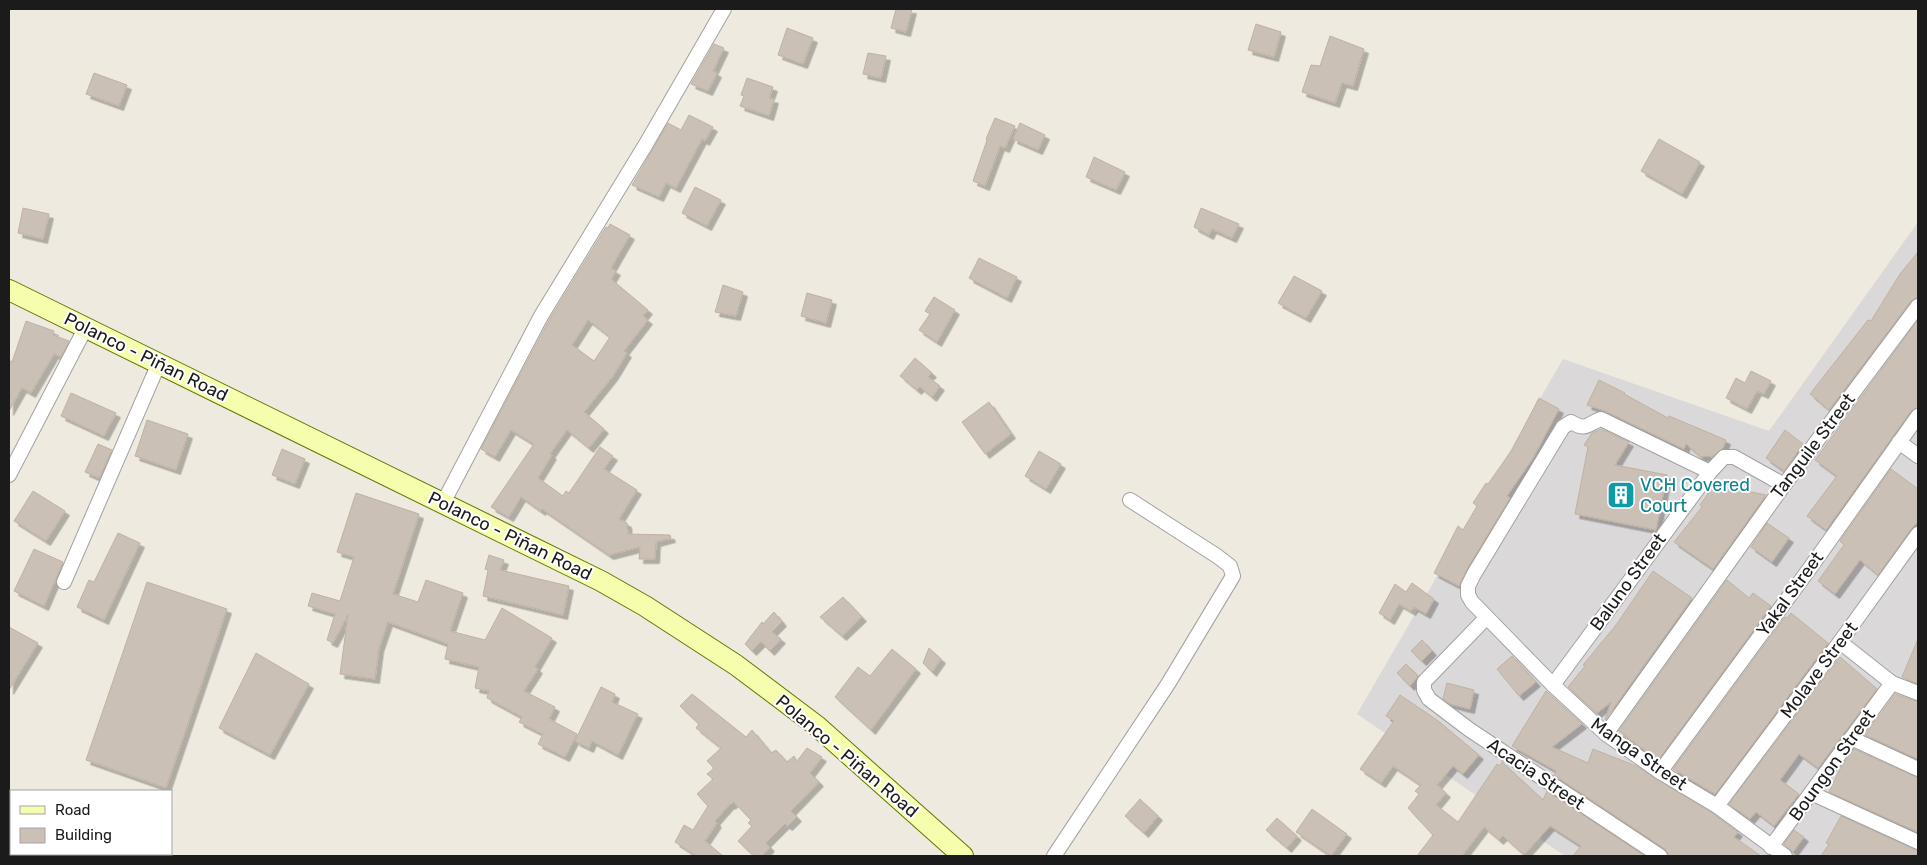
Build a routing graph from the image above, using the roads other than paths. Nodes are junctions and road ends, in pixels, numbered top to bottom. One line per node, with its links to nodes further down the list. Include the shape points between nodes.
1 (724, 9): 13 (street, via 541,316)
2 (9, 290): 4 (main road, Polanco - Piñan Road)
3 (1918, 306): 11 (street, Tanguile Street)
4 (86, 328): 5 (main road, Polanco - Piñan Road); 10 (street)
5 (158, 363): 13 (main road, Polanco - Piñan Road); 15 (street)
6 (1918, 416): 7 (street, Yakal Street)
7 (1899, 442): 8 (street); 24 (street, Yakal Street)
8 (1918, 456)
9 (1710, 472): 11 (street, Baluno Street, via 1724,457 1734,457); 16 (street, Manga Street, via 1601,419 1588,426 1580,427 1571,422 1563,427 1468,586 1472,602); 19 (street, Baluno Street)
10 (9, 475)
11 (1784, 484): 21 (street, Tanguile Street)
12 (1130, 500): 30 (street, via 1217,556 1230,566 1233,576 1168,684)
13 (443, 503): 29 (main road, Polanco - Piñan Road, via 601,581 736,665 817,726)
14 (1918, 534): 17 (street, Molave Street)
15 (64, 582)
16 (1486, 618): 19 (street, Manga Street); 31 (street, Acacia Street, via 1424,682 1429,698 1470,730)
17 (1840, 642): 18 (street); 26 (street, Molave Street)
18 (1892, 683): 20 (street); 22 (street, Boungon Street)
19 (1553, 685): 21 (street, Manga Street)
20 (1918, 692)
21 (1606, 734): 24 (street, Manga Street)
22 (1851, 738): 23 (street); 25 (street, Boungon Street)
23 (1918, 769)
24 (1660, 772): 26 (street, Manga Street)
25 (1811, 793): 27 (street); 28 (street, Boungon Street)
26 (1717, 806): 28 (street, Manga Street)
27 (1918, 842)
28 (1771, 847): 32 (street, Manga Street)
29 (963, 856)
30 (1054, 856)
31 (1660, 856)
32 (1785, 856)

